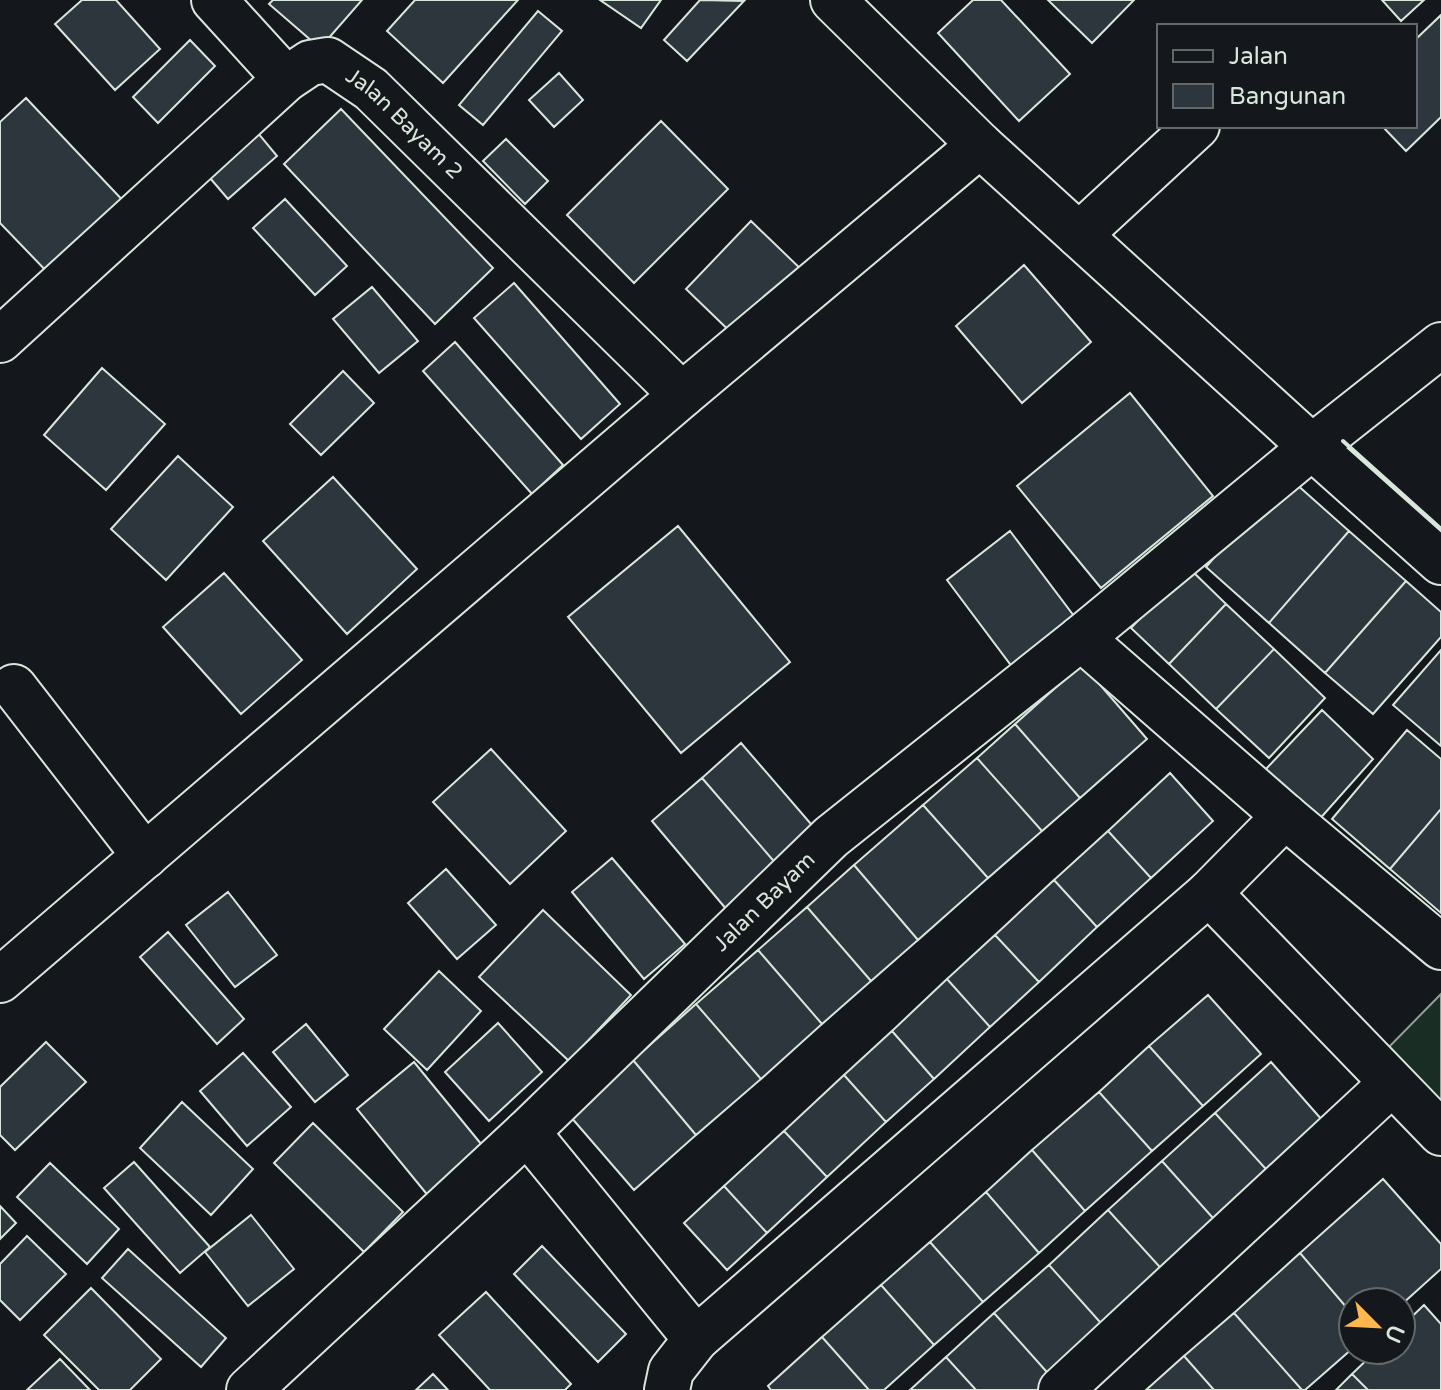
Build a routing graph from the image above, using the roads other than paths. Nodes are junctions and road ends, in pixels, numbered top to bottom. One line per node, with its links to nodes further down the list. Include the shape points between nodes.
1 (214, 0): 3 (street)
2 (833, 0): 5 (street)
3 (286, 79): 7 (street, Jalan Bayam 2); 9 (street, Jalan Bayam 2, via 310,63 328,60 371,89)
4 (1195, 128): 6 (street)
5 (980, 145): 6 (street); 9 (street)
6 (1079, 235): 10 (street)
7 (0, 340)
8 (1441, 345): 10 (street, Jalan Bayam)
9 (682, 395): 15 (street)
10 (1312, 447): 11 (street); 12 (street, Jalan Bayam)
11 (1441, 562)
12 (1081, 638): 14 (street); 20 (street, Jalan Bayam, via 831,837)
13 (14, 687): 15 (street)
14 (1285, 816): 16 (street); 17 (street)
15 (145, 856): 18 (street)
16 (1209, 893): 19 (street); 22 (street)
17 (1441, 947)
18 (0, 980)
19 (1392, 1083): 21 (street); 25 (street)
20 (527, 1132): 22 (street); 23 (street, Jalan Bayam)
21 (1441, 1133)
22 (696, 1339): 24 (street, via 671,1371)
23 (249, 1390)
24 (667, 1390)
25 (1061, 1390)

